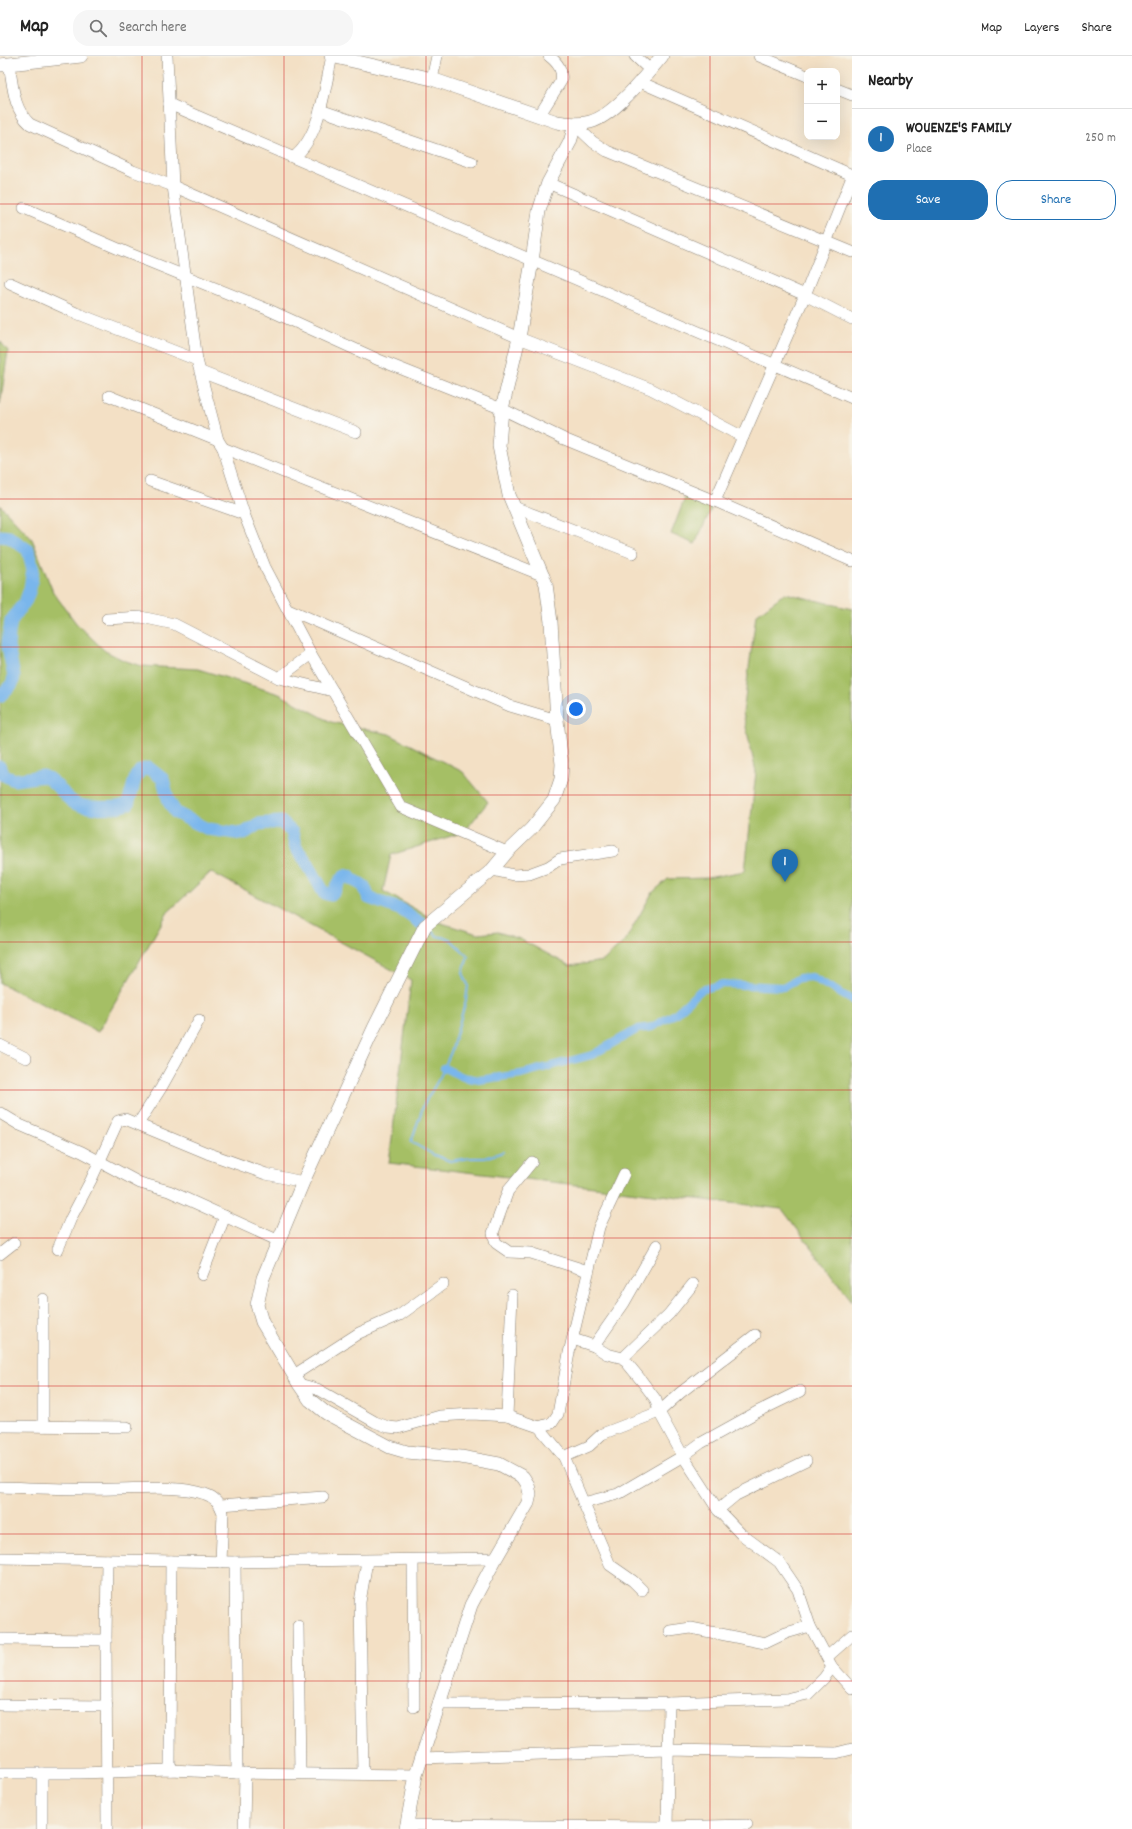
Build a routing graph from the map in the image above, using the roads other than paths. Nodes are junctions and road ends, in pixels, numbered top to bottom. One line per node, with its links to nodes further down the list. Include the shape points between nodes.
1 (81, 56): 9 (main road)
2 (167, 56): 17 (street)
3 (332, 56): 13 (main road); 18 (street)
4 (437, 56): 13 (street)
5 (549, 56): 19 (street, via 559,65 561,82)
6 (635, 56): 11 (street)
7 (662, 56): 11 (main road)
8 (759, 56): 12 (street)
9 (46, 58): 10 (main road)
10 (5, 65): 25 (street, via 22,117 30,124 133,171)
11 (650, 70): 14 (main road)
12 (804, 75)
13 (432, 79): 19 (main road)
14 (640, 82): 20 (main road, via 607,114 592,122); 23 (street)
15 (840, 90): 16 (street)
16 (852, 95)
17 (169, 104): 21 (street); 25 (street)
18 (320, 110): 21 (street, via 312,135); 22 (street)
19 (539, 116): 20 (main road)
20 (575, 125): 24 (main road, via 570,142); 27 (street, via 607,151)
21 (294, 158): 29 (street)
22 (472, 162)
23 (852, 176): 27 (street)
24 (548, 183): 29 (main road, via 539,211); 32 (street)
25 (173, 186): 30 (street); 34 (street)
26 (24, 208): 30 (street)
27 (826, 242): 28 (street); 32 (street)
28 (852, 252)
29 (532, 261): 34 (main road); 36 (street)
30 (185, 276): 35 (street); 40 (street, via 269,310 379,360)
31 (10, 283): 35 (street, via 76,313)
32 (805, 296): 33 (street); 36 (street)
33 (852, 319)
34 (519, 338): 40 (main road); 42 (street, via 651,389)
35 (197, 360): 37 (street)
36 (774, 364): 39 (street); 42 (street)
37 (201, 372): 41 (street); 43 (street)
38 (109, 396): 43 (street)
39 (852, 398)
40 (502, 409): 45 (street, via 564,439); 46 (main road, via 499,446 505,481)
41 (356, 432)
42 (743, 437): 45 (street)
43 (221, 444): 47 (street); 50 (street)
44 (150, 481): 47 (street)
45 (715, 501): 49 (street)
46 (514, 508): 48 (street); 50 (main road)
47 (244, 514): 51 (street, via 265,567)
48 (633, 553)
49 (852, 561)
50 (544, 576): 56 (main road, via 551,622)
51 (288, 609): 53 (street); 56 (street, via 510,706)
52 (106, 620): 54 (street, via 141,617 174,624)
53 (311, 654): 54 (street); 55 (street)
54 (279, 678): 55 (street)
55 (333, 691): 58 (street, via 401,807)
56 (556, 720): 58 (main road, via 562,764 561,779 554,800 531,829)
57 (613, 851): 59 (street, via 560,859 529,874 514,876)
58 (506, 852): 59 (main road)
59 (492, 870): 68 (main road, via 425,926 374,1028)
60 (199, 1020): 64 (street)
61 (0, 1045): 62 (street)
62 (26, 1058)
63 (0, 1113): 65 (street)
64 (138, 1124): 65 (street, via 125,1119 118,1121); 68 (street, via 190,1147 266,1174)
65 (99, 1162): 69 (street, via 140,1183 169,1191); 73 (street)
66 (532, 1162): 75 (street, via 508,1191 493,1233 496,1243 509,1252 531,1253)
67 (624, 1174): 75 (street, via 599,1227)
68 (303, 1182): 70 (main road)
69 (225, 1216): 70 (street); 76 (street)
70 (277, 1240): 85 (main road, via 259,1290 257,1305 262,1322)
71 (14, 1243): 74 (street)
72 (657, 1244): 83 (street, via 624,1303)
73 (58, 1249)
74 (0, 1254)
75 (588, 1271): 82 (street)
76 (202, 1276)
77 (443, 1284): 85 (street, via 400,1315 359,1333)
78 (693, 1284): 84 (street, via 669,1314)
79 (512, 1295): 88 (street)
80 (43, 1299): 90 (street)
81 (755, 1335): 87 (street)
82 (573, 1339): 83 (street); 92 (street, via 558,1414 552,1422)
83 (594, 1346): 84 (street, via 606,1354)
84 (623, 1358): 87 (street, via 656,1400)
85 (296, 1380): 88 (street, via 375,1422 398,1428 440,1416); 102 (main road, via 310,1400 326,1413 390,1447 407,1452 461,1457 499,1464 523,1477 528,1485 528,1503)
86 (800, 1391): 93 (street, via 707,1439)
87 (659, 1412): 93 (street); 94 (street, via 602,1434 589,1446)
88 (507, 1416): 92 (street)
89 (0, 1426): 90 (street)
90 (42, 1426): 91 (street)
91 (127, 1427)
92 (540, 1427): 94 (street)
93 (683, 1456): 98 (street, via 618,1494); 100 (street)
94 (564, 1458): 98 (street)
95 (806, 1461): 100 (street, via 736,1495)
96 (0, 1487): 99 (street, via 193,1490 215,1499)
97 (323, 1497): 99 (street)
98 (583, 1503): 109 (street, via 610,1565)
99 (221, 1505): 107 (street)
100 (718, 1510): 111 (street, via 741,1534 779,1562 798,1590)
101 (0, 1558): 103 (street)
102 (496, 1558): 104 (street); 119 (main road, via 471,1605)
103 (107, 1560): 105 (street); 115 (street)
104 (414, 1560): 106 (street); 122 (street)
105 (171, 1561): 107 (street); 126 (street)
106 (367, 1561): 108 (street); 132 (street, via 360,1602)
107 (221, 1562): 108 (street)
108 (235, 1562): 130 (street)
109 (642, 1590)
110 (298, 1626): 131 (street)
111 (810, 1626): 112 (street, via 765,1643 691,1628); 116 (street)
112 (670, 1631)
113 (852, 1635): 116 (street)
114 (0, 1639): 115 (street)
115 (106, 1640): 121 (street)
116 (829, 1662): 117 (street); 118 (street, via 824,1678 808,1694 786,1699)
117 (852, 1689)
118 (669, 1703): 119 (street); 124 (street)
119 (441, 1704): 125 (main road)
120 (0, 1705): 121 (street)
121 (107, 1706): 127 (street)
122 (414, 1707)
123 (852, 1749): 124 (street, via 836,1753)
124 (668, 1750): 125 (street); 136 (street)
125 (421, 1758): 133 (main road)
126 (170, 1770): 127 (street); 130 (street)
127 (107, 1772): 129 (street); 138 (street)
128 (0, 1773): 129 (street)
129 (42, 1773): 137 (street)
130 (241, 1773): 131 (street); 139 (street)
131 (300, 1774): 132 (street)
132 (363, 1774): 133 (street)
133 (416, 1775): 135 (main road)
134 (747, 1825): 136 (street)
135 (406, 1827): 136 (street)
136 (667, 1828)
137 (42, 1829)
138 (107, 1829)
139 (244, 1829)

